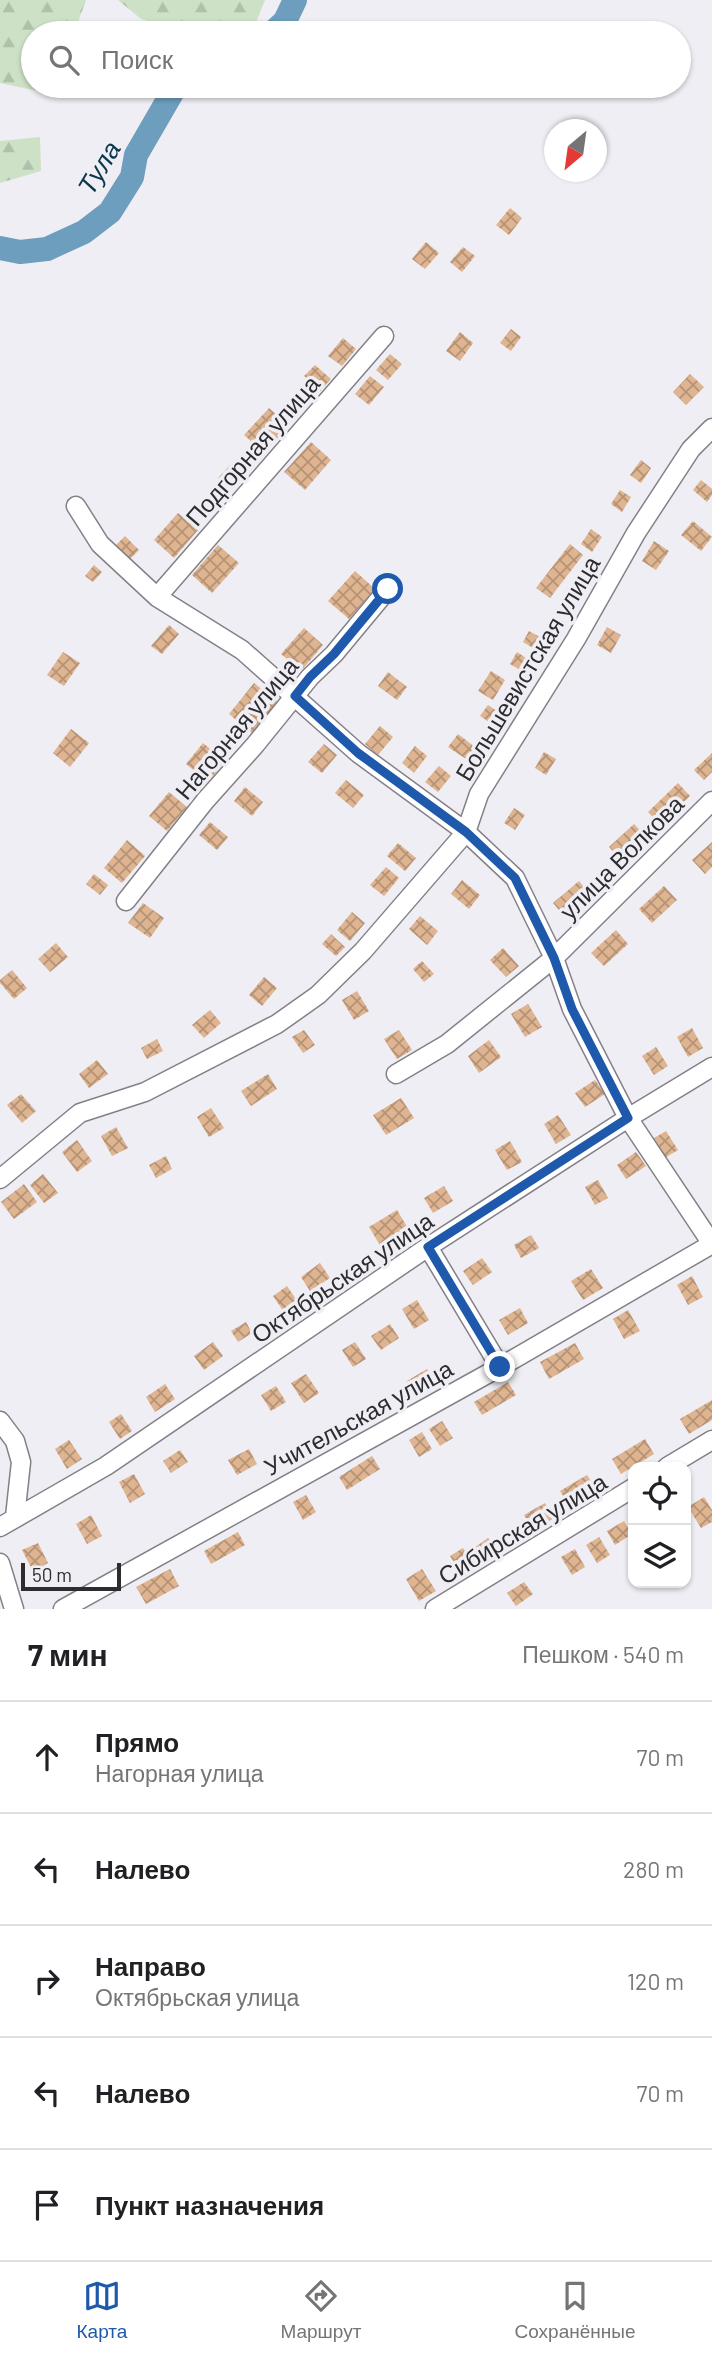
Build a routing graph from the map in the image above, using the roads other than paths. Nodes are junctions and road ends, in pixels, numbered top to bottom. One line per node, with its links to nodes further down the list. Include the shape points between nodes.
1 (384, 336): 5 (street, Подгорная улица)
2 (712, 428): 8 (street, Большевистская улица, via 691,449 636,533 479,794)
3 (76, 506): 5 (street, via 100,544)
4 (388, 589): 6 (street, Нагорная улица)
5 (157, 597): 6 (street, via 242,650)
6 (295, 696): 8 (street, via 358,753); 9 (street, Нагорная улица)
7 (712, 801): 10 (street, улица Волкова)
8 (466, 832): 10 (street, via 515,878); 14 (street, Большевистская улица, via 363,951 318,995 277,1024 214,1058 145,1091 80,1113)
9 (126, 901)
10 (554, 958): 12 (street, улица Волкова, via 447,1044); 13 (street, via 572,1009)
11 (712, 1067): 13 (street, Октябрьская улица)
12 (396, 1074)
13 (628, 1118): 15 (street); 16 (street, Октябрьская улица)
14 (0, 1179)
15 (712, 1244): 17 (street, Учительская улица)
16 (428, 1247): 17 (street); 22 (street, Октябрьская улица, via 106,1466)
17 (500, 1367): 25 (street, Учительская улица)
18 (0, 1421): 22 (street, via 15,1441 21,1462)
19 (712, 1440): 20 (street)
20 (675, 1462)
21 (628, 1491): 26 (street, Сибирская улица)
22 (7, 1522)
23 (0, 1563): 24 (street)
24 (14, 1609)
25 (63, 1609)
26 (435, 1609)

